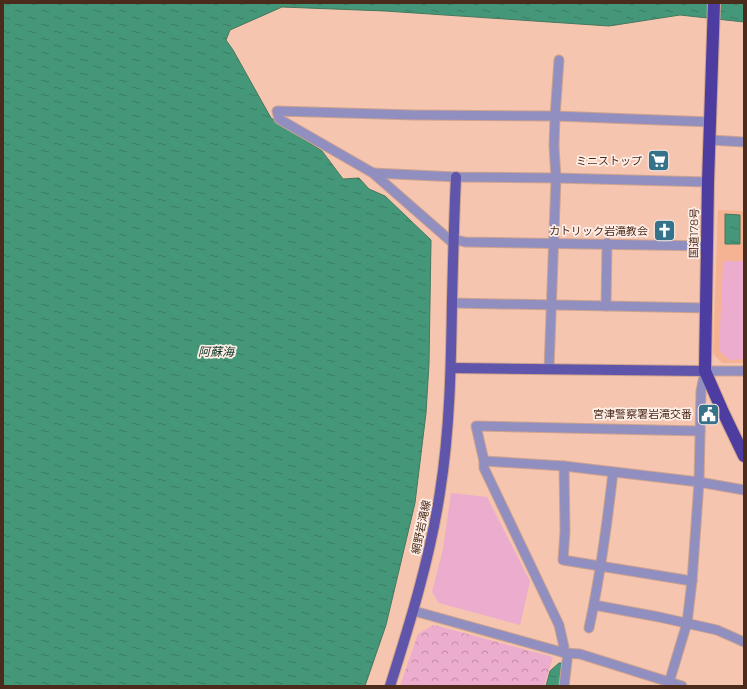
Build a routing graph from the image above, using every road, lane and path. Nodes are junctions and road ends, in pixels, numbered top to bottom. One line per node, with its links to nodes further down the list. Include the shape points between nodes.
1 (714, 3): 4 (highway, 国道178号)
2 (559, 60): 3 (street)
3 (555, 116): 4 (street); 7 (street, via 276,111 279,119); 9 (street)
4 (711, 122): 5 (highway, 国道178号)
5 (710, 140): 6 (street); 10 (highway, 国道178号)
6 (744, 142)
7 (373, 174): 8 (street); 11 (street)
8 (456, 177): 9 (street); 11 (main road, 網野岩滝線)
9 (556, 178): 10 (street); 12 (street)
10 (708, 182): 14 (highway, 国道178号)
11 (453, 241): 12 (street); 15 (main road, 網野岩滝線)
12 (553, 243): 13 (street); 16 (street)
13 (607, 244): 14 (street); 17 (street)
14 (707, 246): 18 (highway, 国道178号)
15 (452, 303): 16 (street); 19 (main road, 網野岩滝線)
16 (551, 304): 17 (street); 20 (street)
17 (606, 306): 18 (street)
18 (707, 308): 21 (highway, 国道178号)
19 (451, 368): 20 (main road); 33 (main road, 網野岩滝線, via 440,492)
20 (549, 369): 21 (main road)
21 (706, 371): 22 (street); 23 (street, via 701,391); 24 (highway, 国道178号)
22 (744, 371)
23 (700, 431): 25 (street, via 476,426); 28 (street)
24 (744, 456)
25 (484, 461): 26 (street); 37 (street, via 484,468 559,624)
26 (564, 466): 27 (street); 30 (street, via 565,531 562,560)
27 (613, 472): 28 (street); 30 (street)
28 (699, 482): 29 (street); 31 (street)
29 (744, 490)
30 (601, 566): 31 (street); 32 (street)
31 (692, 581): 34 (street)
32 (594, 604): 34 (street); 35 (street)
33 (414, 611): 37 (street); 39 (main road, 網野岩滝線)
34 (687, 623): 36 (street, via 717,630); 38 (street)
35 (589, 628)
36 (744, 642)
37 (565, 652): 38 (street, via 580,654); 40 (street)
38 (669, 684): 41 (street)
39 (390, 686)
40 (564, 686)
41 (682, 686)

